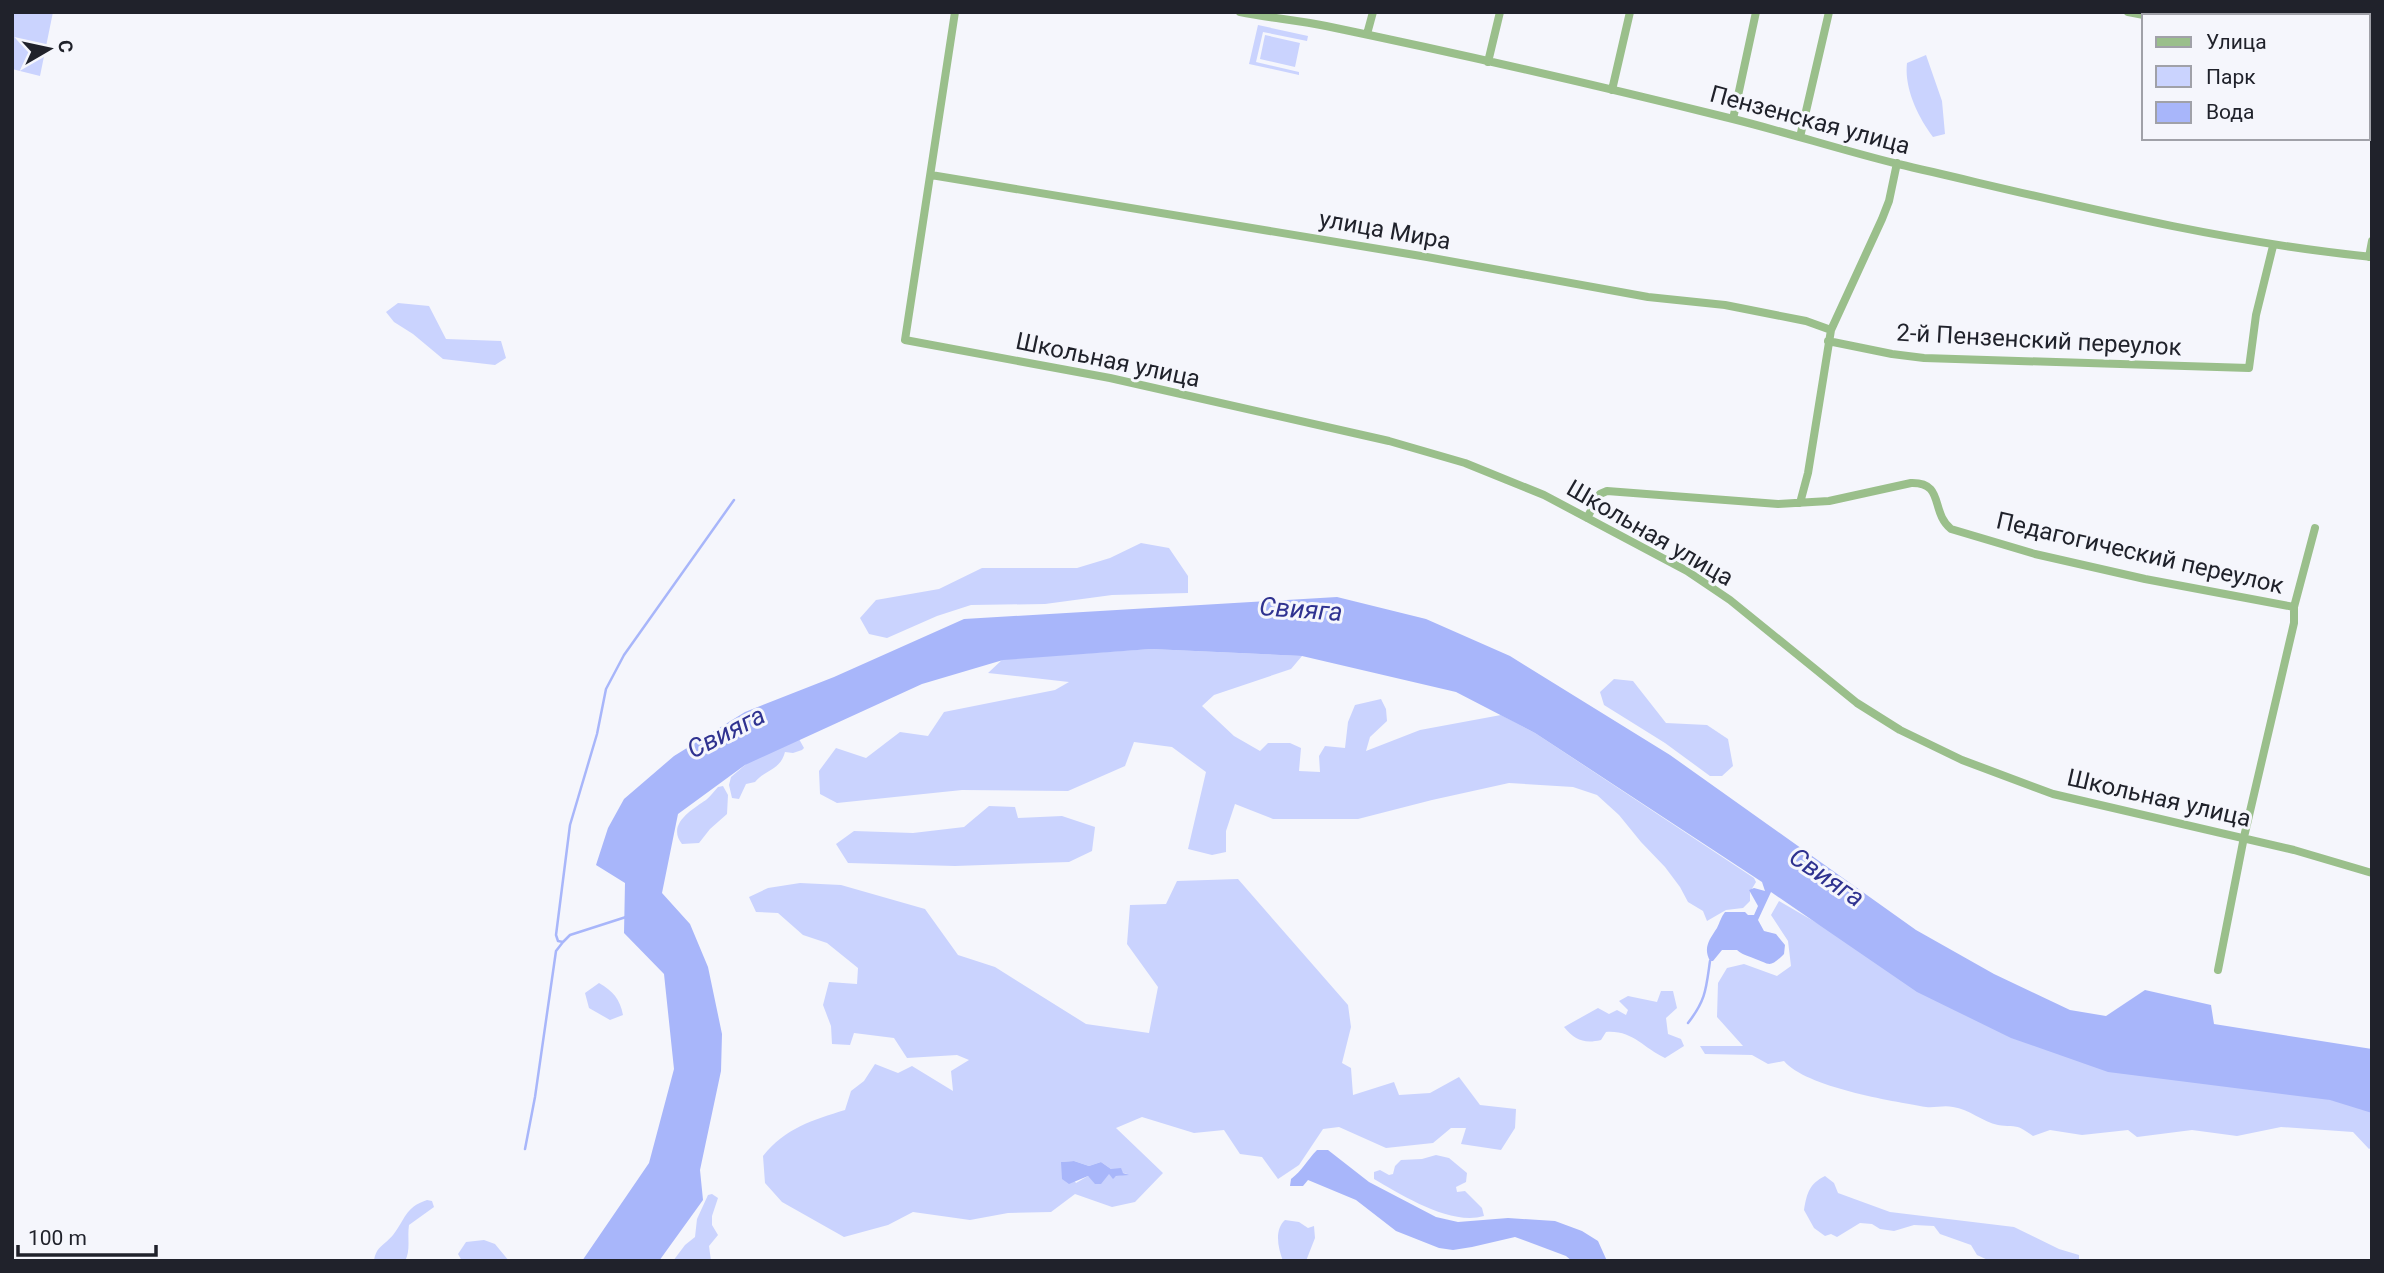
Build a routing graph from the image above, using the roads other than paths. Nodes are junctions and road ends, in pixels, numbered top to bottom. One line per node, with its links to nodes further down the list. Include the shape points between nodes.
1 (955, 12): 15 (street)
2 (1240, 12): 8 (street, Пензенская улица)
3 (1373, 12): 9 (street)
4 (1500, 12): 10 (street)
5 (1630, 12): 11 (street)
6 (1756, 12): 12 (street)
7 (1829, 12): 13 (street)
8 (1279, 15): 9 (street, Пензенская улица)
9 (1367, 34): 10 (street, Пензенская улица)
10 (1488, 62): 11 (street, Пензенская улица)
11 (1612, 90): 12 (street, Пензенская улица)
12 (1733, 119): 13 (street, Пензенская улица)
13 (1800, 137): 14 (street, Пензенская улица)
14 (1897, 163): 17 (street, Пензенская улица, via 2119,216); 19 (street, via 1882,219)
15 (931, 175): 19 (street, улица Мира, via 1647,297 1725,306); 22 (street, Школьная улица, via 905,340 1110,378 1416,448 1497,475)
16 (2372, 241): 18 (street)
17 (2273, 246): 18 (street, Пензенская улица); 20 (street, 2-й Пензенский переулок, via 2249,369 1923,358)
18 (2371, 257)
19 (1831, 330): 20 (street)
20 (1828, 341): 21 (street)
21 (1800, 503): 22 (street, via 1607,491 1600,494); 24 (street, Педагогический переулок, via 1922,483 1929,485 1943,523 1951,529 2035,554)
22 (1587, 517): 25 (street, Школьная улица, via 1698,578 1857,703 1925,742 2053,794)
23 (2315, 528): 24 (street)
24 (2294, 607): 25 (street)
25 (2244, 837): 26 (street, Школьная улица); 27 (street)
26 (2372, 873)
27 (2218, 970)

